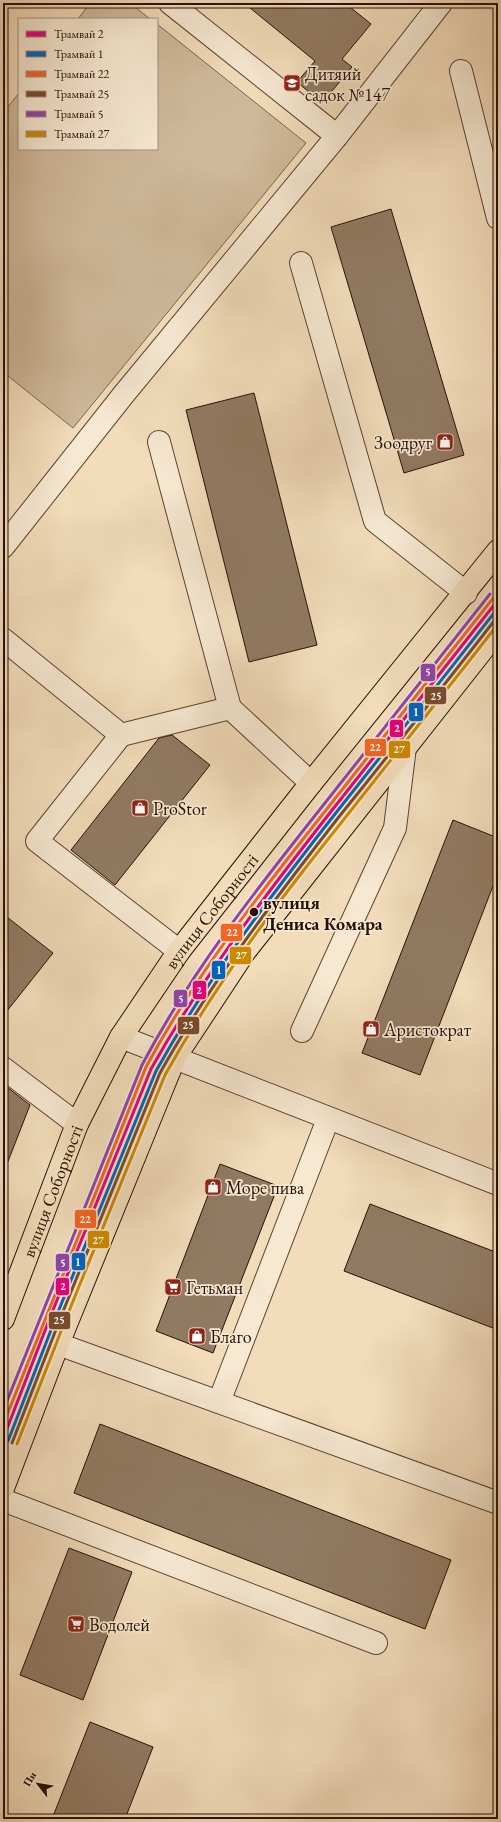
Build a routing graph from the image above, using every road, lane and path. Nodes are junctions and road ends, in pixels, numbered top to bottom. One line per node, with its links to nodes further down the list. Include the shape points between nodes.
1 (170, 3): 4 (street)
2 (441, 3): 4 (street)
3 (461, 71): 5 (street)
4 (337, 136): 8 (street, via 124,394)
5 (498, 218)
6 (301, 263): 10 (street, via 375,521)
7 (159, 442): 13 (street)
8 (3, 547)
9 (498, 552): 10 (main road, вулиця Соборності)
10 (466, 593): 16 (main road, вулиця Соборності)
11 (498, 630): 15 (main road)
12 (3, 639): 14 (street)
13 (230, 708): 14 (street); 16 (street)
14 (121, 735): 17 (street, via 37,841)
15 (405, 747): 18 (street, via 395,828); 20 (main road, via 245,951)
16 (311, 782): 17 (main road, вулиця Соборності)
17 (179, 951): 19 (main road, вулиця Соборності)
18 (302, 1032)
19 (121, 1037): 20 (street); 23 (main road, вулиця Соборності)
20 (175, 1057): 22 (street, via 216,1076); 26 (main road)
21 (3, 1068): 23 (street)
22 (328, 1119): 24 (street); 27 (street)
23 (77, 1124): 25 (main road, вулиця Соборності)
24 (498, 1184)
25 (4, 1315)
26 (58, 1344): 27 (street); 28 (main road)
27 (219, 1402): 30 (street)
28 (3, 1488)
29 (3, 1500): 31 (street)
30 (498, 1503)
31 (376, 1643)

